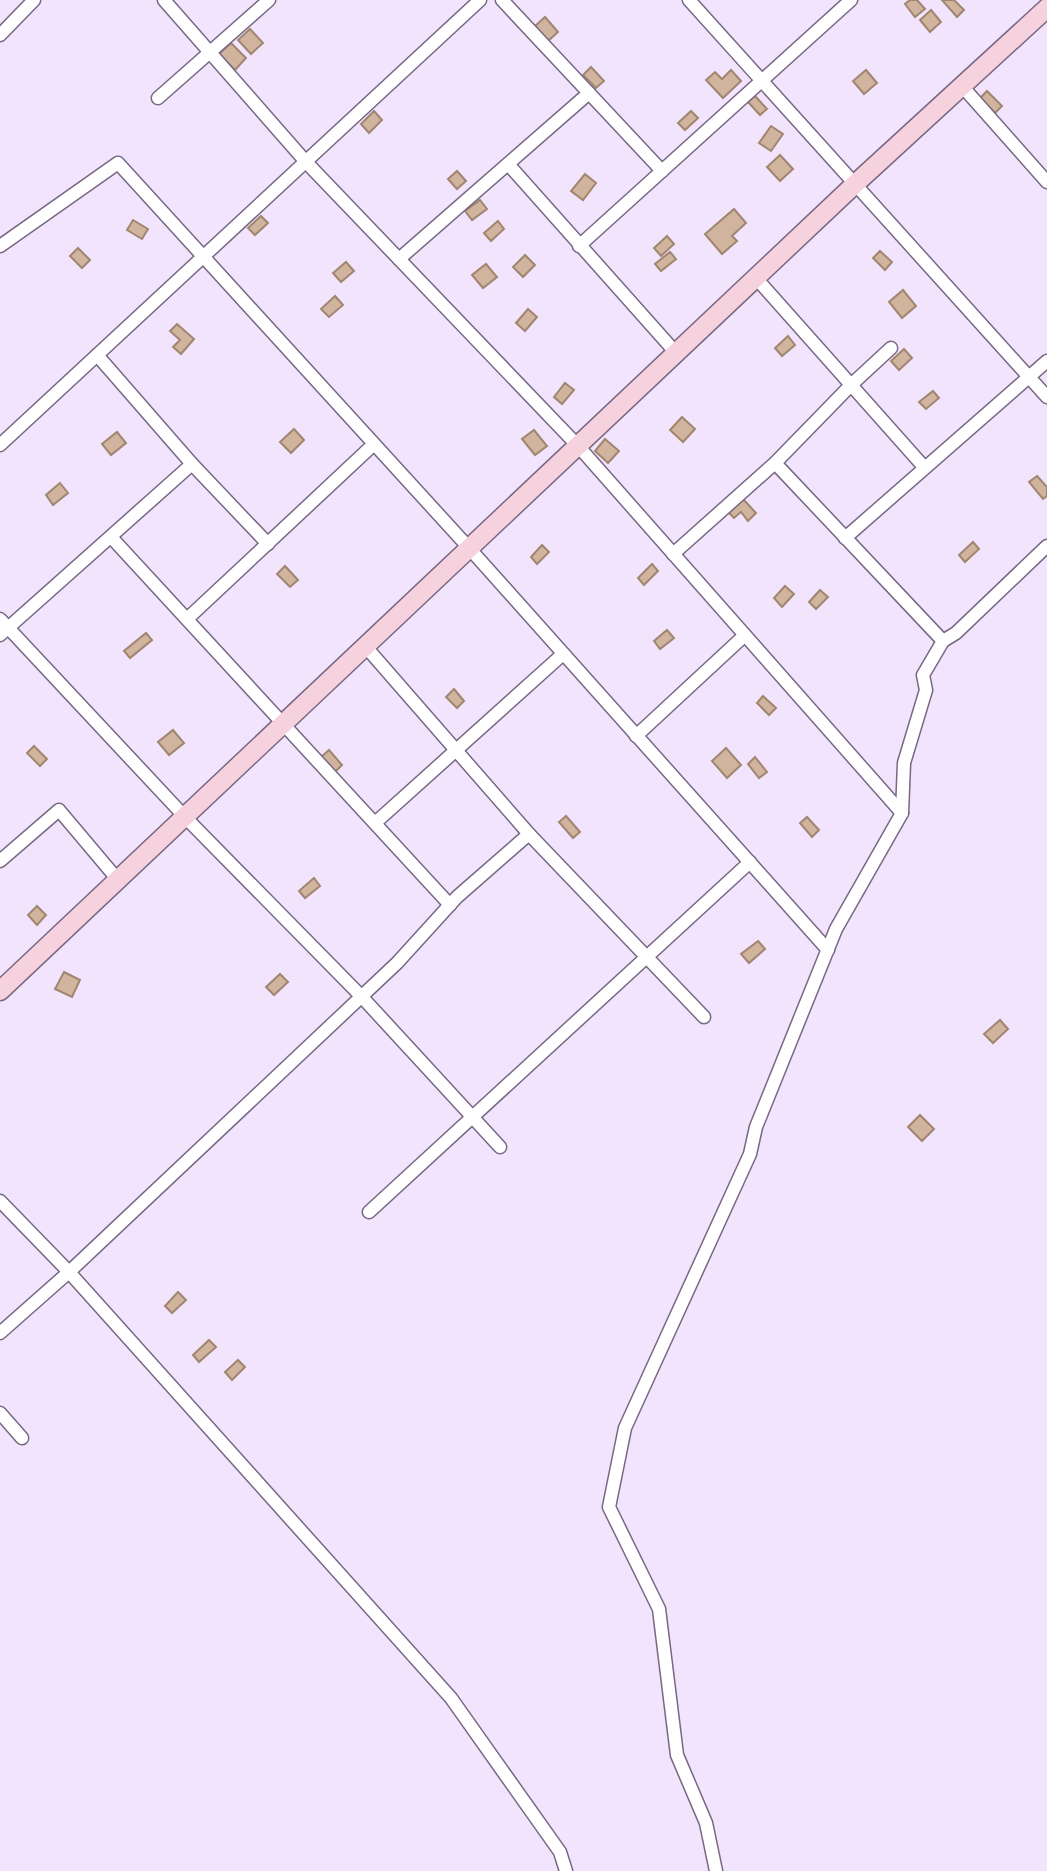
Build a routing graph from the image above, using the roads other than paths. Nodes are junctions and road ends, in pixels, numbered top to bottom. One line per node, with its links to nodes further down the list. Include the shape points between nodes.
1 (34, 0): 9 (street)
2 (164, 0): 10 (street)
3 (269, 0): 10 (street)
4 (480, 0): 15 (street)
5 (502, 0): 13 (street)
6 (689, 0): 11 (street)
7 (851, 0): 11 (street)
8 (1042, 6): 12 (main road)
9 (0, 35)
10 (210, 52): 14 (street); 15 (street)
11 (761, 81): 17 (street); 19 (street)
12 (962, 86): 18 (street); 19 (main road)
13 (589, 93): 16 (street); 17 (street)
14 (158, 98)
15 (306, 162): 22 (street); 23 (street)
16 (508, 164): 21 (street); 23 (street)
17 (662, 171): 21 (street)
18 (1047, 182)
19 (854, 185): 24 (main road); 29 (street)
20 (0, 246): 22 (street, via 118,163)
21 (579, 246): 26 (street)
22 (204, 256): 27 (street); 32 (street)
23 (399, 259): 34 (street)
24 (756, 278): 26 (main road); 30 (street)
25 (891, 348): 30 (street)
26 (677, 354): 34 (main road)
27 (97, 355): 33 (street); 36 (street)
28 (1047, 361): 29 (street)
29 (1029, 377): 31 (street); 37 (street)
30 (851, 385): 35 (street); 37 (street)
31 (1047, 397)
32 (374, 444): 40 (street); 42 (street)
33 (0, 445)
34 (579, 447): 42 (main road); 43 (street)
35 (775, 463): 39 (street); 43 (street)
36 (192, 464): 38 (street); 40 (street)
37 (924, 467): 39 (street)
38 (111, 537): 44 (street); 45 (street)
39 (845, 538): 47 (street)
40 (268, 544): 44 (street)
41 (1047, 546): 47 (street)
42 (470, 549): 48 (main road); 49 (street)
43 (673, 554): 46 (street)
44 (187, 619): 50 (street)
45 (3, 627): 54 (street)
46 (745, 635): 51 (street); 53 (street)
47 (943, 641): 53 (street, via 923,675 926,690 904,763)
48 (366, 647): 50 (main road); 52 (street)
49 (563, 654): 51 (street); 52 (street)
50 (284, 724): 54 (main road); 55 (street)
51 (636, 736): 58 (street)
52 (456, 750): 55 (street); 56 (street)
53 (902, 813): 61 (street)
54 (185, 817): 59 (main road); 64 (street)
55 (375, 823): 60 (street)
56 (529, 834): 60 (street); 62 (street)
57 (0, 861): 59 (street, via 59,810)
58 (750, 862): 61 (street); 62 (street)
59 (118, 880): 63 (main road)
60 (450, 905): 64 (street)
61 (828, 950): 75 (street, via 756,1127 750,1154 625,1428 609,1507 659,1609 677,1755 706,1823)
62 (645, 956): 65 (street); 66 (street)
63 (0, 991)
64 (362, 997): 66 (street); 70 (street)
65 (704, 1017)
66 (472, 1117): 67 (street); 69 (street)
67 (500, 1147)
68 (0, 1201): 70 (street)
69 (369, 1212)
70 (69, 1272): 71 (street); 74 (street, via 451,1698 560,1852)
71 (0, 1333)
72 (0, 1413): 73 (street)
73 (22, 1438)
74 (566, 1871)
75 (716, 1871)

